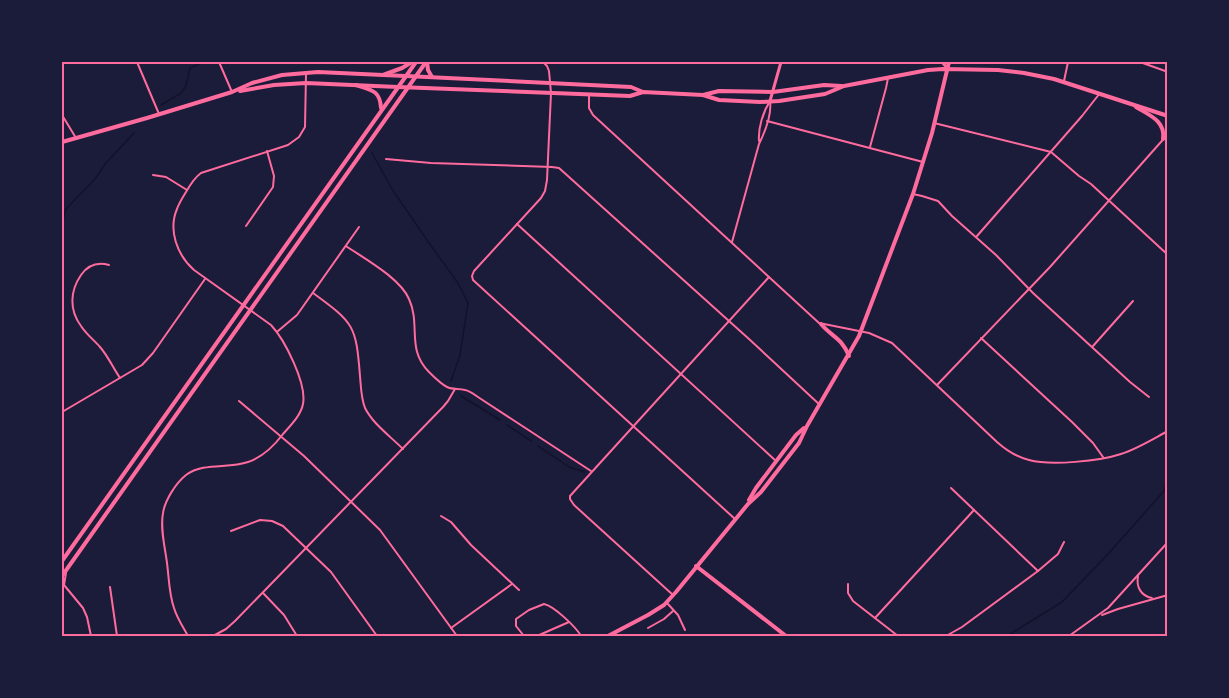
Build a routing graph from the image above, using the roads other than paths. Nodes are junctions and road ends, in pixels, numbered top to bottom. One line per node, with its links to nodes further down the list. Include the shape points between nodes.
1 (137, 62): 37 (street)
2 (219, 62): 27 (street)
3 (414, 62): 15 (main road); 16 (main road)
4 (427, 62): 17 (main road); 18 (main road)
5 (543, 62): 22 (street)
6 (781, 62): 29 (street)
7 (942, 62): 12 (street)
8 (949, 62): 12 (main road)
9 (1068, 62): 20 (street)
10 (1140, 62): 11 (street)
11 (1145, 62): 14 (street)
12 (948, 69): 19 (main road); 20 (main road, via 1021,72); 41 (main road)
13 (306, 72): 15 (main road); 21 (street); 27 (main road, via 252,83)
14 (1167, 72)
15 (383, 75): 16 (main road)
16 (405, 76): 17 (main road); 25 (main road)
17 (415, 77): 18 (main road); 26 (main road)
18 (433, 77): 22 (main road)
19 (888, 78): 24 (main road); 47 (street)
20 (1064, 81): 31 (main road)
21 (306, 83): 23 (main road); 27 (main road); 48 (street, via 303,132 291,144)
22 (550, 83): 28 (main road, via 631,87); 30 (street)
23 (356, 85): 25 (main road); 36 (main road, via 375,92)
24 (844, 86): 29 (main road); 34 (main road, via 825,94)
25 (398, 87): 26 (main road); 36 (main road)
26 (408, 87): 30 (main road); 71 (main road)
27 (232, 92): 37 (main road)
28 (643, 92): 32 (main road, via 630,96); 33 (main road)
29 (773, 92): 33 (main road); 34 (street)
30 (551, 93): 32 (main road); 52 (street)
31 (1100, 93): 35 (main road); 49 (street)
32 (589, 94): 61 (street, via 592,115)
33 (703, 94): 34 (main road, via 719,100)
34 (770, 101): 40 (street); 46 (street, via 765,108)
35 (1130, 104): 39 (main road); 44 (main road, via 1160,122)
36 (381, 110): 70 (main road)
37 (159, 114): 43 (main road)
38 (62, 115): 43 (street)
39 (1167, 116)
40 (767, 121): 46 (street); 47 (street)
41 (934, 123): 49 (street); 51 (main road)
42 (1167, 134): 44 (street)
43 (76, 138): 45 (main road)
44 (1163, 139): 56 (street)
45 (62, 142)
46 (759, 144): 61 (street)
47 (870, 148): 51 (street)
48 (267, 152): 54 (street, via 204,171); 58 (street, via 273,187)
49 (1051, 152): 56 (street); 60 (street)
50 (386, 159): 52 (street)
51 (923, 162): 55 (main road)
52 (547, 167): 57 (street, via 544,194); 72 (street, via 564,172)
53 (153, 175): 54 (street, via 166,177)
54 (187, 190): 66 (street, via 176,213 175,239 184,259)
55 (913, 194): 60 (street, via 938,201); 74 (main road)
56 (1109, 202): 63 (street); 67 (street)
57 (517, 224): 79 (street); 87 (street, via 474,271 476,284)
58 (246, 226)
59 (359, 227): 62 (street)
60 (976, 237): 67 (street)
61 (732, 242): 65 (street)
62 (346, 246): 68 (street); 82 (street, via 403,288 412,307 418,357 436,379)
63 (1167, 255)
64 (109, 265): 80 (street, via 101,263 84,271 72,294 73,306 82,328 102,349)
65 (769, 277): 72 (street); 73 (street)
66 (205, 279): 70 (street); 80 (street, via 147,361)
67 (1029, 288): 76 (street); 77 (street)
68 (313, 293): 75 (street, via 297,315); 91 (street, via 349,323 358,345 364,406)
69 (1133, 302): 77 (street)
70 (243, 305): 71 (street); 105 (main road)
71 (250, 311): 75 (street); 107 (main road)
72 (729, 320): 79 (street); 85 (street)
73 (821, 324): 74 (street); 78 (main road, via 844,344)
74 (861, 331): 78 (main road); 81 (street, via 892,343)
75 (277, 332): 90 (street, via 304,397 299,414)
76 (981, 338): 81 (street); 92 (street, via 1079,429)
77 (1092, 346): 83 (street)
78 (849, 356): 85 (main road)
79 (681, 374): 87 (street); 93 (street)
80 (120, 379): 86 (street)
81 (937, 385): 92 (street, via 1001,446 1018,456 1051,462)
82 (455, 389): 91 (street); 94 (street, via 468,391)
83 (1149, 397)
84 (239, 401): 90 (street)
85 (820, 405): 88 (main road)
86 (62, 412)
87 (633, 426): 94 (street); 100 (street)
88 (807, 426): 93 (main road); 97 (main road, via 784,464)
89 (1167, 431): 92 (street, via 1121,454)
90 (281, 437): 96 (street); 129 (street, via 261,456 245,463 192,472 167,500 162,521 172,601)
91 (403, 448): 96 (street)
92 (1104, 458)
93 (777, 461): 97 (main road)
94 (591, 471): 116 (street, via 572,493 574,505)
95 (951, 488): 98 (street)
96 (351, 502): 104 (street); 124 (street, via 380,530)
97 (748, 504): 100 (main road)
98 (974, 510): 108 (street); 121 (street)
99 (441, 516): 111 (street, via 452,522)
100 (735, 519): 106 (main road)
101 (231, 531): 104 (street, via 254,521 272,520)
102 (1064, 542): 108 (street, via 1058,554)
103 (1167, 542): 109 (street)
104 (307, 548): 115 (street); 132 (street, via 331,572)
105 (62, 561)
106 (696, 566): 116 (main road); 138 (main road)
107 (68, 567): 110 (main road); 127 (street, via 64,585 83,609)
108 (1038, 571): 140 (street)
109 (1140, 573): 118 (street, via 1140,590); 122 (street)
110 (62, 576)
111 (512, 584): 114 (street); 124 (street)
112 (848, 584): 121 (street, via 849,597)
113 (110, 587): 128 (street)
114 (519, 590)
115 (263, 593): 130 (street, via 233,624); 131 (street)
116 (674, 595): 119 (main road)
117 (1167, 595): 118 (street)
118 (1156, 598): 122 (street)
119 (666, 602): 120 (street); 137 (main road)
120 (674, 610): 125 (street); 126 (street)
121 (875, 618): 139 (street)
122 (1094, 620): 141 (street)
123 (568, 622): 134 (street, via 543,604 516,620); 135 (street); 136 (street)
124 (451, 628): 133 (street)
125 (648, 628)
126 (685, 630)
127 (91, 636)
128 (117, 636)
129 (188, 636)
130 (213, 636)
131 (297, 636)
132 (377, 636)
133 (457, 636)
134 (524, 636)
135 (537, 636)
136 (581, 636)
137 (608, 636)
138 (786, 636)
139 (898, 636)
140 (946, 636)
141 (1070, 636)

